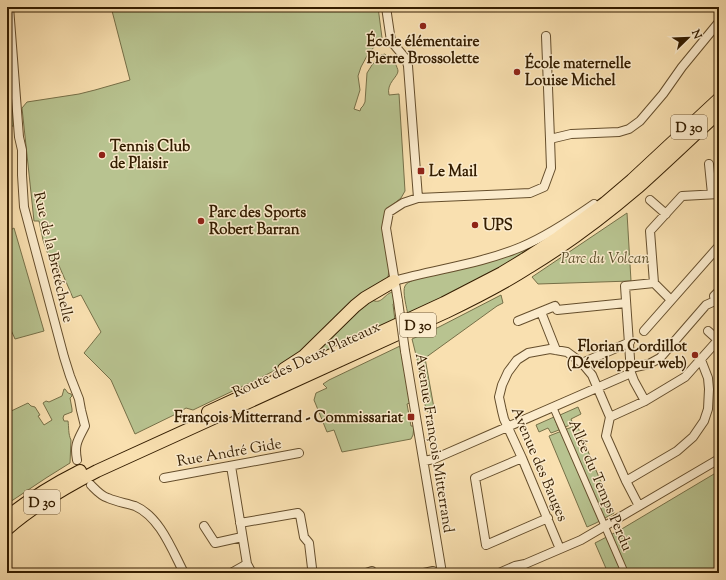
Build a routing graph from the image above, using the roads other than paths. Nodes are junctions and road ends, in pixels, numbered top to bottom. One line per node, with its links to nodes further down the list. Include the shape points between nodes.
1 (9, 7): 39 (street, Rue de la Bretéchelle, via 22,150 24,207 85,426 76,443)
2 (386, 7): 10 (street, via 391,41 406,59 408,66)
3 (719, 22): 7 (street, via 663,94 640,121 629,129 619,132 571,134)
4 (546, 36): 7 (street)
5 (719, 100): 12 (main road, Route des Deux Plateaux / D 30)
6 (719, 112): 51 (main road, Route des Deux Plateaux / D 30, via 630,193 560,247 523,271 446,312 97,471 53,495)
7 (550, 139): 10 (street, via 551,168 544,187 530,193)
8 (709, 164): 9 (street)
9 (716, 194): 13 (street, via 682,196)
10 (418, 198): 15 (street, Avenue François Mitterrand, via 403,203 389,212 386,228)
11 (650, 200): 13 (street)
12 (605, 203): 15 (street, Route des Deux Plateaux / D 30, via 597,203 549,233 494,257); 31 (main road, Route des Deux Plateaux / D 30, via 526,259 467,292)
13 (666, 214): 16 (street, via 650,231)
14 (719, 246): 18 (street)
15 (394, 281): 31 (main road, via 365,298 304,356 267,378); 40 (street, Avenue François Mitterrand, bridge)
16 (654, 283): 18 (street); 19 (street, via 625,286)
17 (719, 291): 20 (street, via 714,296)
18 (672, 300): 23 (street)
19 (626, 303): 21 (street, via 557,310 555,306); 25 (street)
20 (717, 303): 29 (street, via 706,305 660,358)
21 (541, 312): 22 (street); 26 (street)
22 (518, 321)
23 (644, 331)
24 (708, 331): 27 (street, via 718,340)
25 (630, 342): 28 (street); 29 (street)
26 (556, 350): 28 (street, Avenue des Bauges, via 567,352); 35 (street, Avenue des Bauges, via 528,353 517,360 508,372 499,397)
27 (701, 360): 32 (street, via 685,377); 43 (street, via 710,389 704,421 693,437 677,451)
28 (582, 363): 30 (street, Avenue des Bauges)
29 (631, 370): 30 (street); 32 (street, via 634,381)
30 (596, 384): 33 (street); 34 (street, Avenue des Bauges)
31 (262, 386): 46 (main road, Route des Deux Plateaux / D 30, via 70,476 32,498)
32 (646, 401): 34 (street)
33 (553, 407): 35 (street); 50 (street, Allée du Temps Perdu)
34 (610, 417): 43 (street, via 606,436)
35 (506, 423): 37 (street, Avenue des Bauges); 40 (street, via 434,459)
36 (300, 453): 41 (street, Rue André Gide)
37 (522, 458): 47 (street, Avenue des Bauges); 47 (street, via 475,478 486,545)
38 (719, 459): 45 (street)
39 (77, 460)
40 (424, 461): 61 (street, Avenue François Mitterrand)
41 (230, 466): 42 (street, Rue André Gide); 48 (street)
42 (164, 478)
43 (626, 481): 45 (street)
44 (91, 485): 57 (street, via 107,498 147,513 163,534)
45 (639, 506): 50 (street)
46 (7, 517)
47 (548, 518): 53 (street, Avenue des Bauges)
48 (240, 523): 52 (street); 55 (street, via 298,513 304,537 309,543)
49 (204, 526): 52 (street, via 215,543)
50 (605, 527): 53 (street); 63 (street, Allée du Temps Perdu)
51 (7, 529)
52 (242, 537): 54 (street)
53 (560, 549): 62 (street)
54 (247, 564): 58 (street); 59 (street)
55 (312, 568)
56 (433, 571): 60 (street)
57 (184, 573)
58 (231, 573)
59 (252, 573)
60 (424, 573)
61 (442, 573)
62 (499, 573)
63 (625, 573)

